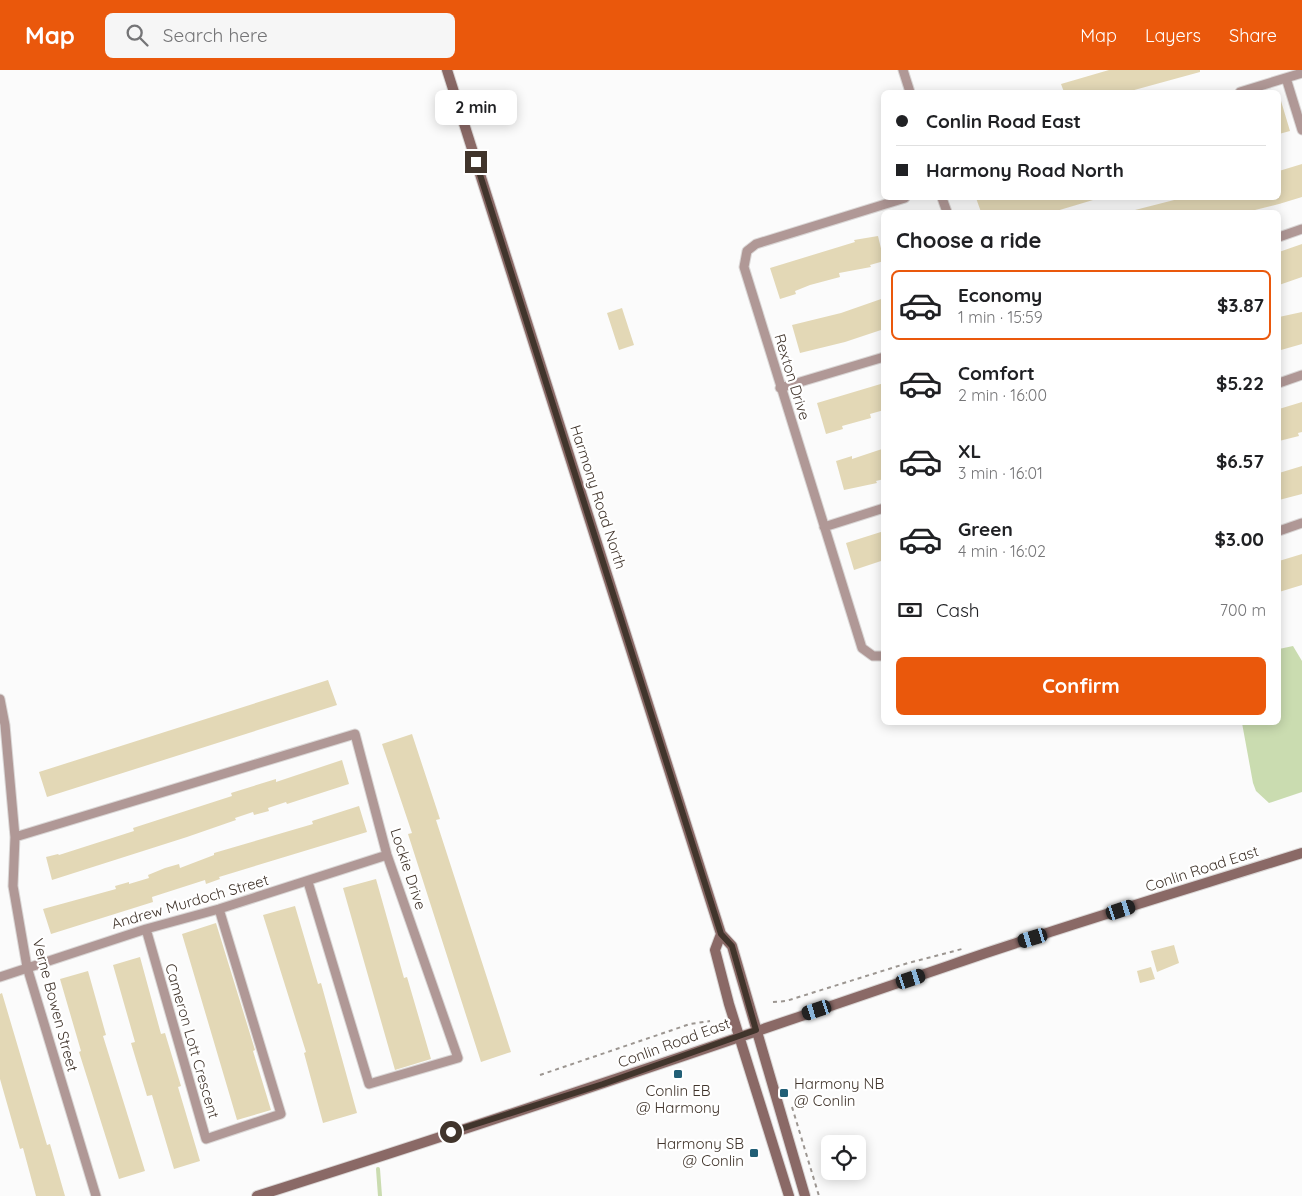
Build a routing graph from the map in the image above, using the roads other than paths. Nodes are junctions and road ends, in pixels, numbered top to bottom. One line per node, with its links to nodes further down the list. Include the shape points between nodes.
1 (447, 70): 27 (main road, Harmony Road North)
2 (903, 70): 5 (street)
3 (1302, 73): 4 (street)
4 (1286, 78): 6 (street); 7 (street)
5 (909, 90)
6 (1247, 90)
7 (1302, 130)
8 (899, 200): 14 (street, Rexton Drive, via 756,244 747,251 744,267)
9 (1302, 229): 10 (street)
10 (1281, 235)
11 (881, 358): 14 (street)
12 (1302, 375): 13 (street)
13 (1281, 381)
14 (780, 388): 17 (street, Rexton Drive)
15 (881, 509): 17 (street)
16 (1302, 523): 18 (street)
17 (824, 527): 19 (street, Rexton Drive, via 862,648 873,656)
18 (1281, 530)
19 (881, 656)
20 (0, 699): 21 (street, Verne Bowen Street)
21 (15, 837): 23 (street, Lockie Drive, via 355,734); 28 (street, Verne Bowen Street, via 13,886)
22 (1302, 853): 30 (main road, Conlin Road East, via 988,952)
23 (387, 855): 24 (street, Andrew Murdoch Street); 24 (street, Lockie Drive, via 458,1058 369,1084)
24 (308, 882): 25 (street, Andrew Murdoch Street)
25 (219, 909): 26 (street, Andrew Murdoch Street); 26 (street, Cameron Lott Crescent, via 281,1114 206,1138)
26 (146, 928): 28 (street, Andrew Murdoch Street)
27 (721, 934): 30 (main road, Harmony Road North, via 732,946); 31 (main road, Harmony Road North, via 716,950)
28 (27, 967): 29 (street, Andrew Murdoch Street); 32 (street, Verne Bowen Street)
29 (0, 977)
30 (756, 1030): 31 (main road, Conlin Road East); 35 (main road, Harmony Road North)
31 (738, 1036): 33 (main road, Conlin Road East, via 603,1084); 34 (main road, Harmony Road North)
32 (96, 1196)
33 (257, 1196)
34 (789, 1196)
35 (804, 1196)

